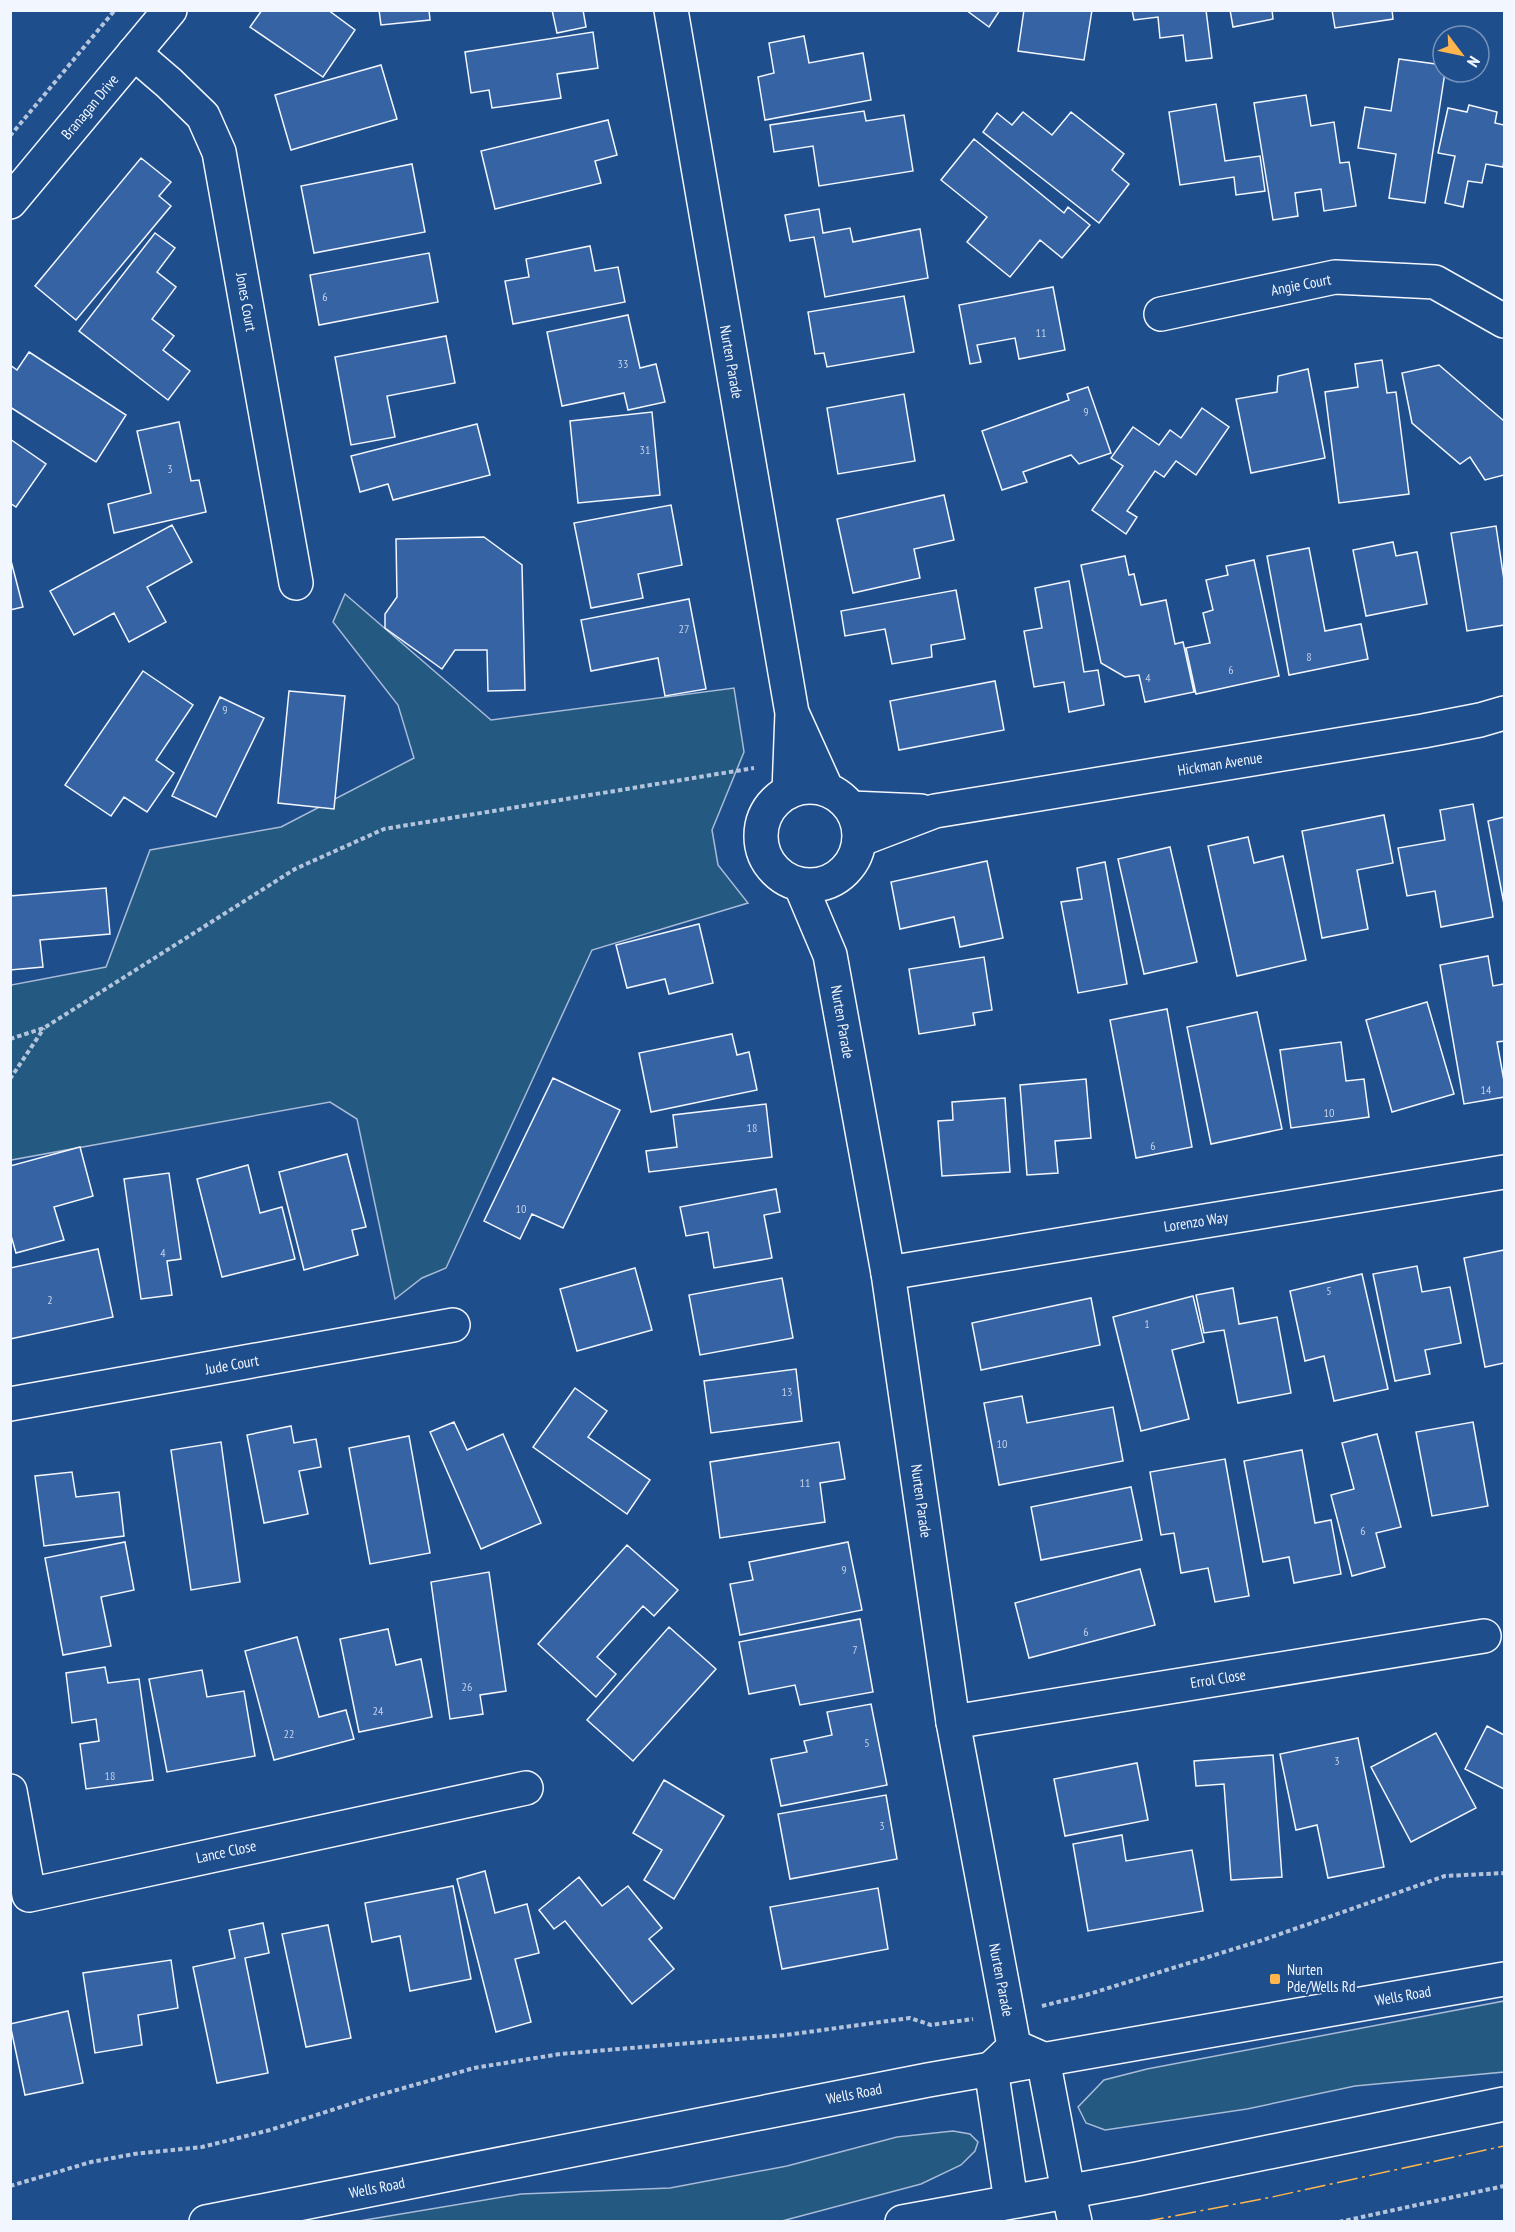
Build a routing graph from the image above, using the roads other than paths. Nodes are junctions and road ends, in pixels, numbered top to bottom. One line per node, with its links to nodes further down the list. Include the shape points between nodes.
1 (170, 10): 3 (street, Branagan Drive)
2 (671, 10): 8 (street, Nurten Parade)
3 (135, 53): 4 (street, Branagan Drive); 7 (street, Jones Court, via 202,116 219,152)
4 (10, 202)
5 (1161, 314): 6 (street, Angie Court, via 1335,277 1435,282)
6 (1504, 321)
7 (296, 583)
8 (792, 713): 10 (street, Nurten Parade); 11 (street, Nurten Parade)
9 (1504, 713): 12 (street, Hickman Avenue, via 1423,731)
10 (789, 792): 11 (street, via 814,787); 15 (street, via 767,813 762,842 775,870)
11 (839, 799): 12 (street, Hickman Avenue); 13 (street, via 858,823)
12 (935, 811): 13 (street, Hickman Avenue)
13 (859, 840): 14 (street, via 856,854)
14 (839, 876): 15 (street, via 814,885); 16 (street, Nurten Parade)
15 (800, 884): 16 (street, Nurten Parade)
16 (830, 955): 18 (street, Nurten Parade)
17 (1504, 1172): 18 (street, Lorenzo Way)
18 (888, 1273): 22 (street, Nurten Parade)
19 (453, 1325): 20 (street, Jude Court)
20 (10, 1404)
21 (1484, 1636): 22 (street, Errol Close)
22 (953, 1722): 26 (street, Nurten Parade)
23 (526, 1788): 24 (street, Lance Close, via 29,1895)
24 (10, 1791)
25 (1504, 1979): 26 (street, Wells Road)
26 (1016, 2058): 28 (street, Nurten Parade); 29 (street, Nurten Parade); 30 (street, Wells Road)
27 (1504, 2104): 28 (street, via 1160,2174)
28 (1072, 2206): 29 (street)
29 (1013, 2211): 31 (street)
30 (206, 2222)
31 (902, 2222)

